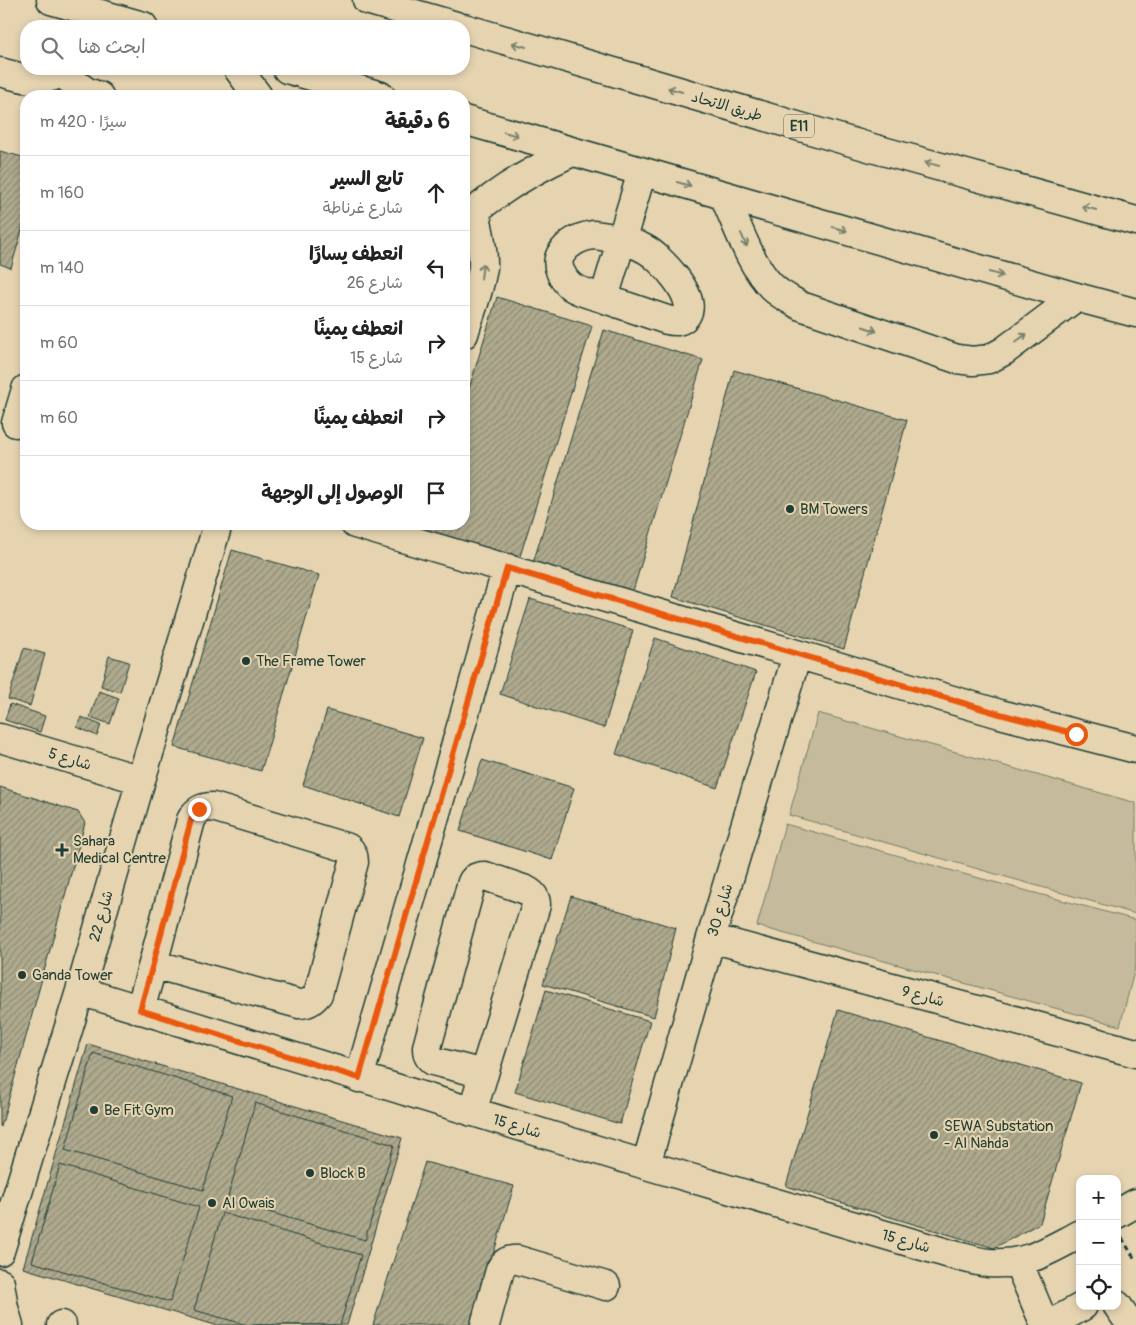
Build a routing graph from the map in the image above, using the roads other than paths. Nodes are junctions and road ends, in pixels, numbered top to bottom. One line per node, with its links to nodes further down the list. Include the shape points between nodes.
1 (51, 0): 3 (main road)
2 (367, 0): 4 (main road)
3 (122, 20)
4 (435, 20)
5 (470, 30): 20 (main road, طريق الاتحاد / E11, one-way to 5, via 872,148)
6 (0, 72): 7 (main road, via 35,81)
7 (54, 75)
8 (68, 75): 11 (main road)
9 (242, 75): 12 (main road)
10 (309, 75): 13 (main road)
11 (84, 90)
12 (254, 90)
13 (360, 90)
14 (470, 122): 15 (main road, one-way to 15)
15 (572, 152): 16 (main road); 18 (main road, via 521,177)
16 (642, 172): 17 (main road, one-way to 17); 21 (main road)
17 (724, 196): 22 (main road, one-way to 22); 22 (main road, one-way to 22, via 761,275 786,298 957,359 989,359)
18 (470, 214)
19 (470, 218): 25 (main road, one-way to 19, via 483,267 483,251)
20 (1136, 221)
21 (621, 241): 23 (main road); 23 (main road, via 586,236 571,243 559,256 558,264 565,281 580,291); 23 (main road, via 645,249 660,260 682,288 688,300 688,310 684,317 674,322)
22 (1076, 297): 24 (main road)
23 (604, 298)
24 (1136, 312)
25 (470, 314)
26 (20, 406): 27 (main road)
27 (14, 423)
28 (216, 530): 34 (main road, شارع 22)
29 (375, 530): 30 (main road)
30 (507, 568): 31 (main road); 41 (main road)
31 (797, 655): 33 (main road, via 1000,714); 35 (main road, شارع 30)
32 (0, 738): 34 (main road, شارع 5)
33 (1136, 749)
34 (141, 780): 37 (main road, شارع 22)
35 (711, 938): 39 (main road, شارع 9); 43 (main road, شارع 30)
36 (153, 964): 36 (main road, via 191,820 199,809 212,808 348,848 352,852 351,872 318,994 306,1004); 38 (main road)
37 (80, 992): 38 (main road, شارع 15); 47 (main road, شارع 22)
38 (140, 1010): 41 (main road, شارع 15)
39 (1136, 1053)
40 (484, 1074): 40 (main road, via 536,900 526,890 480,876 472,881 427,1053 433,1061); 42 (main road)
41 (359, 1078): 42 (main road, شارع 15)
42 (472, 1112): 43 (main road, شارع 15)
43 (646, 1166): 48 (main road, شارع 15, via 957,1256 986,1263)
44 (1136, 1203): 45 (main road)
45 (1121, 1225)
46 (1076, 1236): 48 (main road, شارع 15, via 1036,1257)
47 (0, 1251)
48 (1018, 1262): 55 (main road)
49 (0, 1283): 53 (main road)
50 (606, 1286): 54 (main road, via 518,1260 507,1261 500,1270)
51 (1076, 1310): 56 (main road)
52 (1120, 1310): 57 (main road)
53 (9, 1325)
54 (485, 1325)
55 (1045, 1325)
56 (1050, 1325)
57 (1131, 1325)

